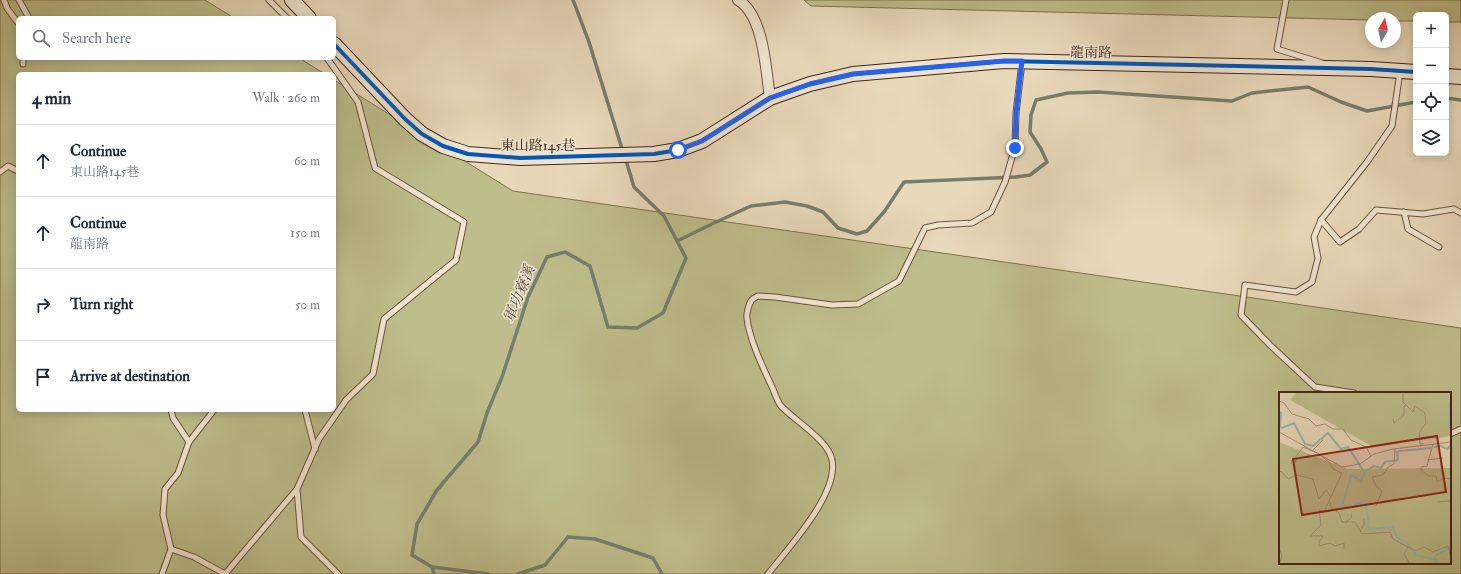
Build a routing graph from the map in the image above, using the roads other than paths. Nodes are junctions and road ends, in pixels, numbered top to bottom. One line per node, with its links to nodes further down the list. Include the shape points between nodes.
1 (19, 0): 7 (lane)
2 (269, 0): 8 (lane)
3 (292, 0): 9 (street)
4 (738, 0): 21 (street, via 743,3 755,22 763,43)
5 (1286, 0): 16 (lane, via 1277,49)
6 (2, 1): 10 (lane)
7 (28, 16)
8 (285, 16)
9 (307, 16)
10 (16, 20)
11 (336, 46): 21 (street, 東山路145巷, via 422,134 442,146 468,154 520,158 654,154 678,150 702,141)
12 (23, 60): 15 (lane)
13 (328, 60): 35 (lane, via 358,102 375,168 464,222 456,260 384,319 374,374 346,400)
14 (1022, 61): 16 (street, 龍南路); 21 (street, 龍南路, via 853,74 810,84); 41 (lane, via 1015,148 1005,182 991,212 972,223 925,228 899,281 858,304 832,305 758,296 751,301 746,317 761,363 780,405 812,433 828,451 832,460 832,473 822,502)
15 (22, 64)
16 (1342, 69): 17 (street, 龍南路)
17 (1401, 71): 18 (street, 龍南路); 26 (lane, via 1392,126)
18 (1413, 72)
19 (1449, 76): 20 (street)
20 (1461, 77)
21 (770, 98)
22 (16, 170): 23 (lane, via 8,166)
23 (0, 172)
24 (1404, 212): 25 (lane, via 1423,214 1454,209); 26 (lane, via 1376,210 1359,229 1340,242); 27 (lane, via 1408,229)
25 (1461, 213)
26 (1321, 220): 28 (lane, via 1314,237 1318,258 1312,282 1296,292 1245,285 1241,315 1314,387)
27 (1439, 248)
28 (1347, 392)
29 (172, 412): 34 (lane)
30 (212, 412): 34 (lane)
31 (306, 412): 35 (lane)
32 (1461, 429): 33 (lane)
33 (1451, 434)
34 (189, 442): 37 (lane, via 178,473 165,489 163,515)
35 (315, 449): 36 (lane)
36 (297, 489): 39 (lane); 40 (lane, via 301,537)
37 (171, 549): 38 (lane); 39 (lane, via 194,557)
38 (162, 574)
39 (225, 574)
40 (338, 574)
41 (768, 574)

